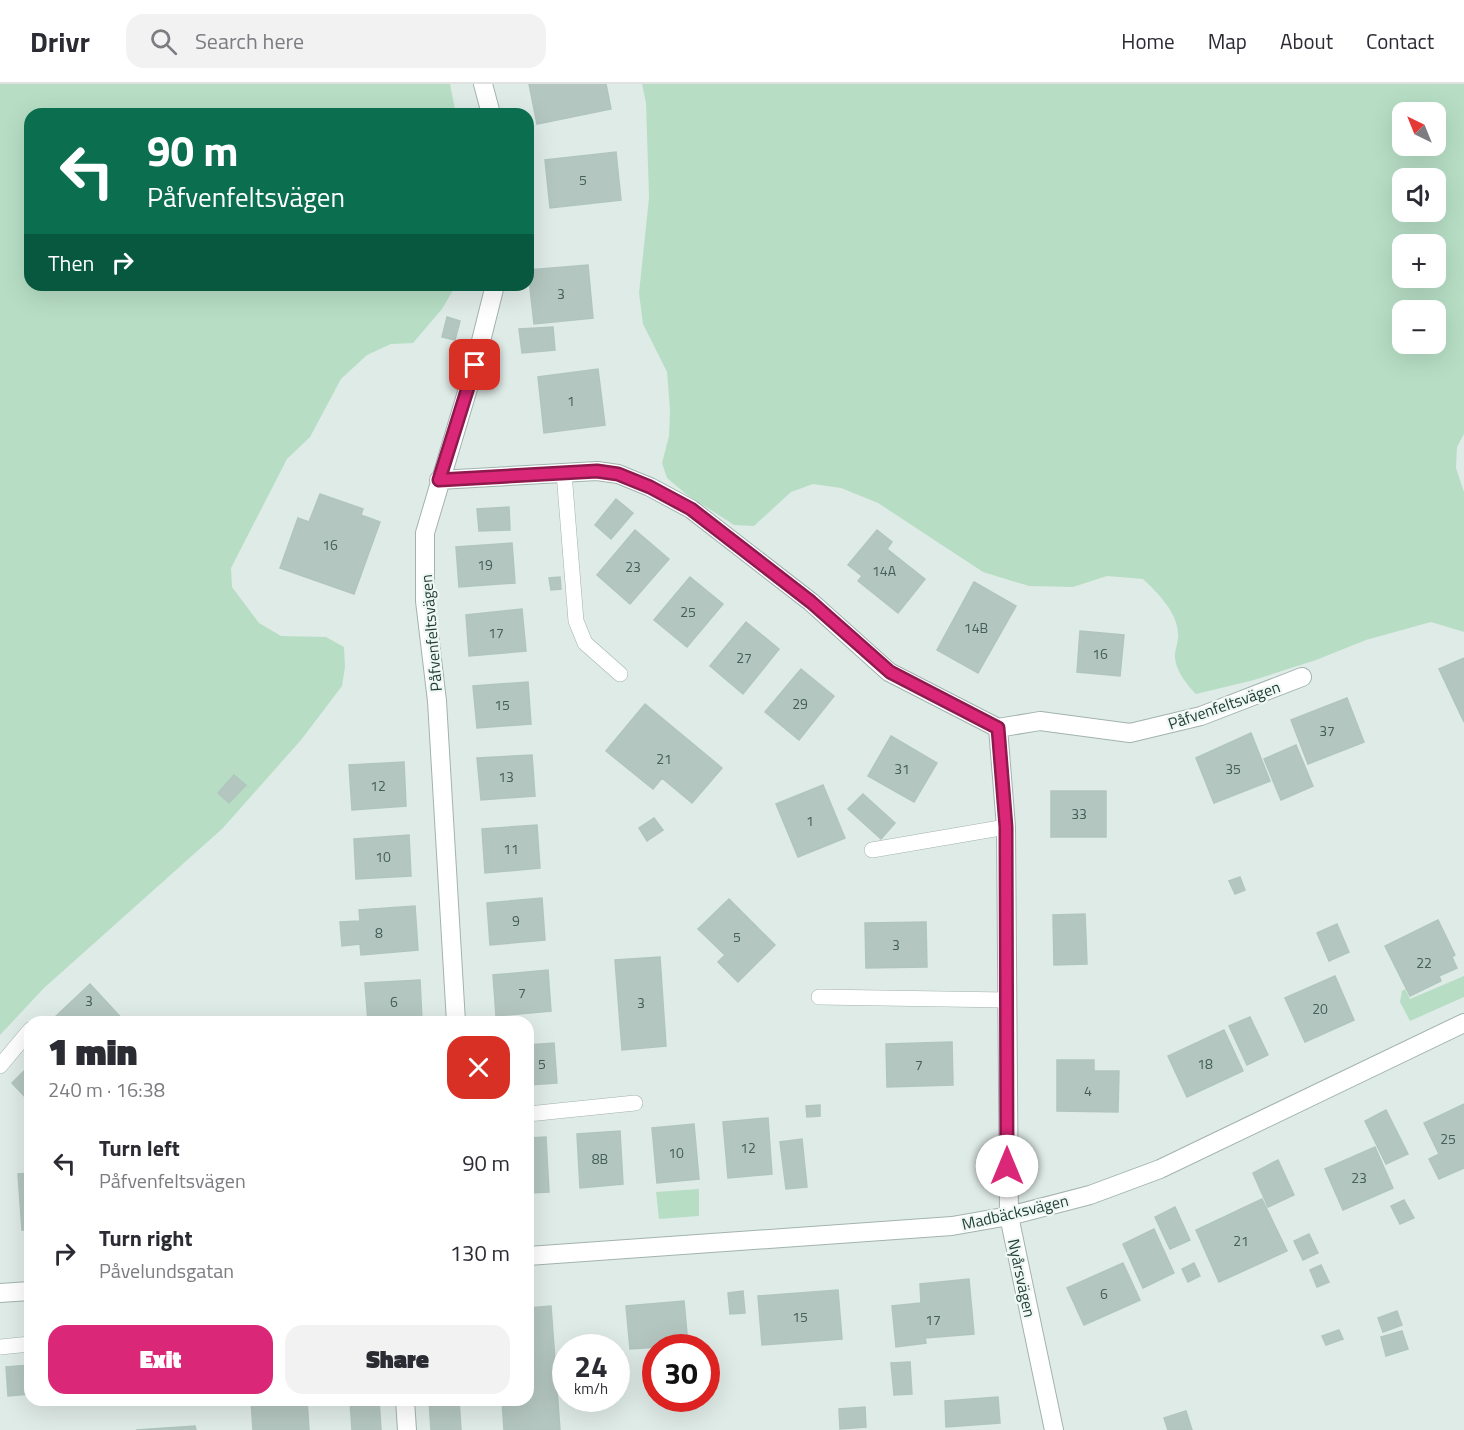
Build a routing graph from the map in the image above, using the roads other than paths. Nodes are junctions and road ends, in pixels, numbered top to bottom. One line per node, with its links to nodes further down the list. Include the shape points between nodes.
1 (483, 84): 2 (street)
2 (490, 108)
3 (494, 291): 5 (street, Påfvenfeltsvägen)
4 (564, 473): 5 (street); 6 (lane, via 576,621 585,643); 8 (street, via 618,474 672,497 811,602 890,672)
5 (439, 480): 13 (street, Påfvenfeltsvägen, via 425,533 425,601 438,711)
6 (620, 674)
7 (1302, 677): 8 (street, Påfvenfeltsvägen, via 1201,716 1130,733 1040,721)
8 (998, 728): 9 (street, Nyårsvägen)
9 (1006, 827): 10 (lane); 12 (street, Nyårsvägen)
10 (872, 850)
11 (819, 998): 12 (lane)
12 (1007, 1000): 19 (street, Nyårsvägen)
13 (456, 1016)
14 (1464, 1023): 19 (street, Madbäcksvägen, via 1160,1169 1090,1195)
15 (24, 1037): 16 (lane)
16 (0, 1066)
17 (635, 1103): 18 (lane)
18 (534, 1113)
19 (1009, 1216): 20 (street, Madbäcksvägen, via 952,1226); 27 (street, Nyårsvägen)
20 (534, 1256)
21 (24, 1291): 22 (street)
22 (0, 1293)
23 (24, 1345): 24 (lane)
24 (0, 1347)
25 (405, 1406): 26 (street)
26 (407, 1430)
27 (1054, 1430)

